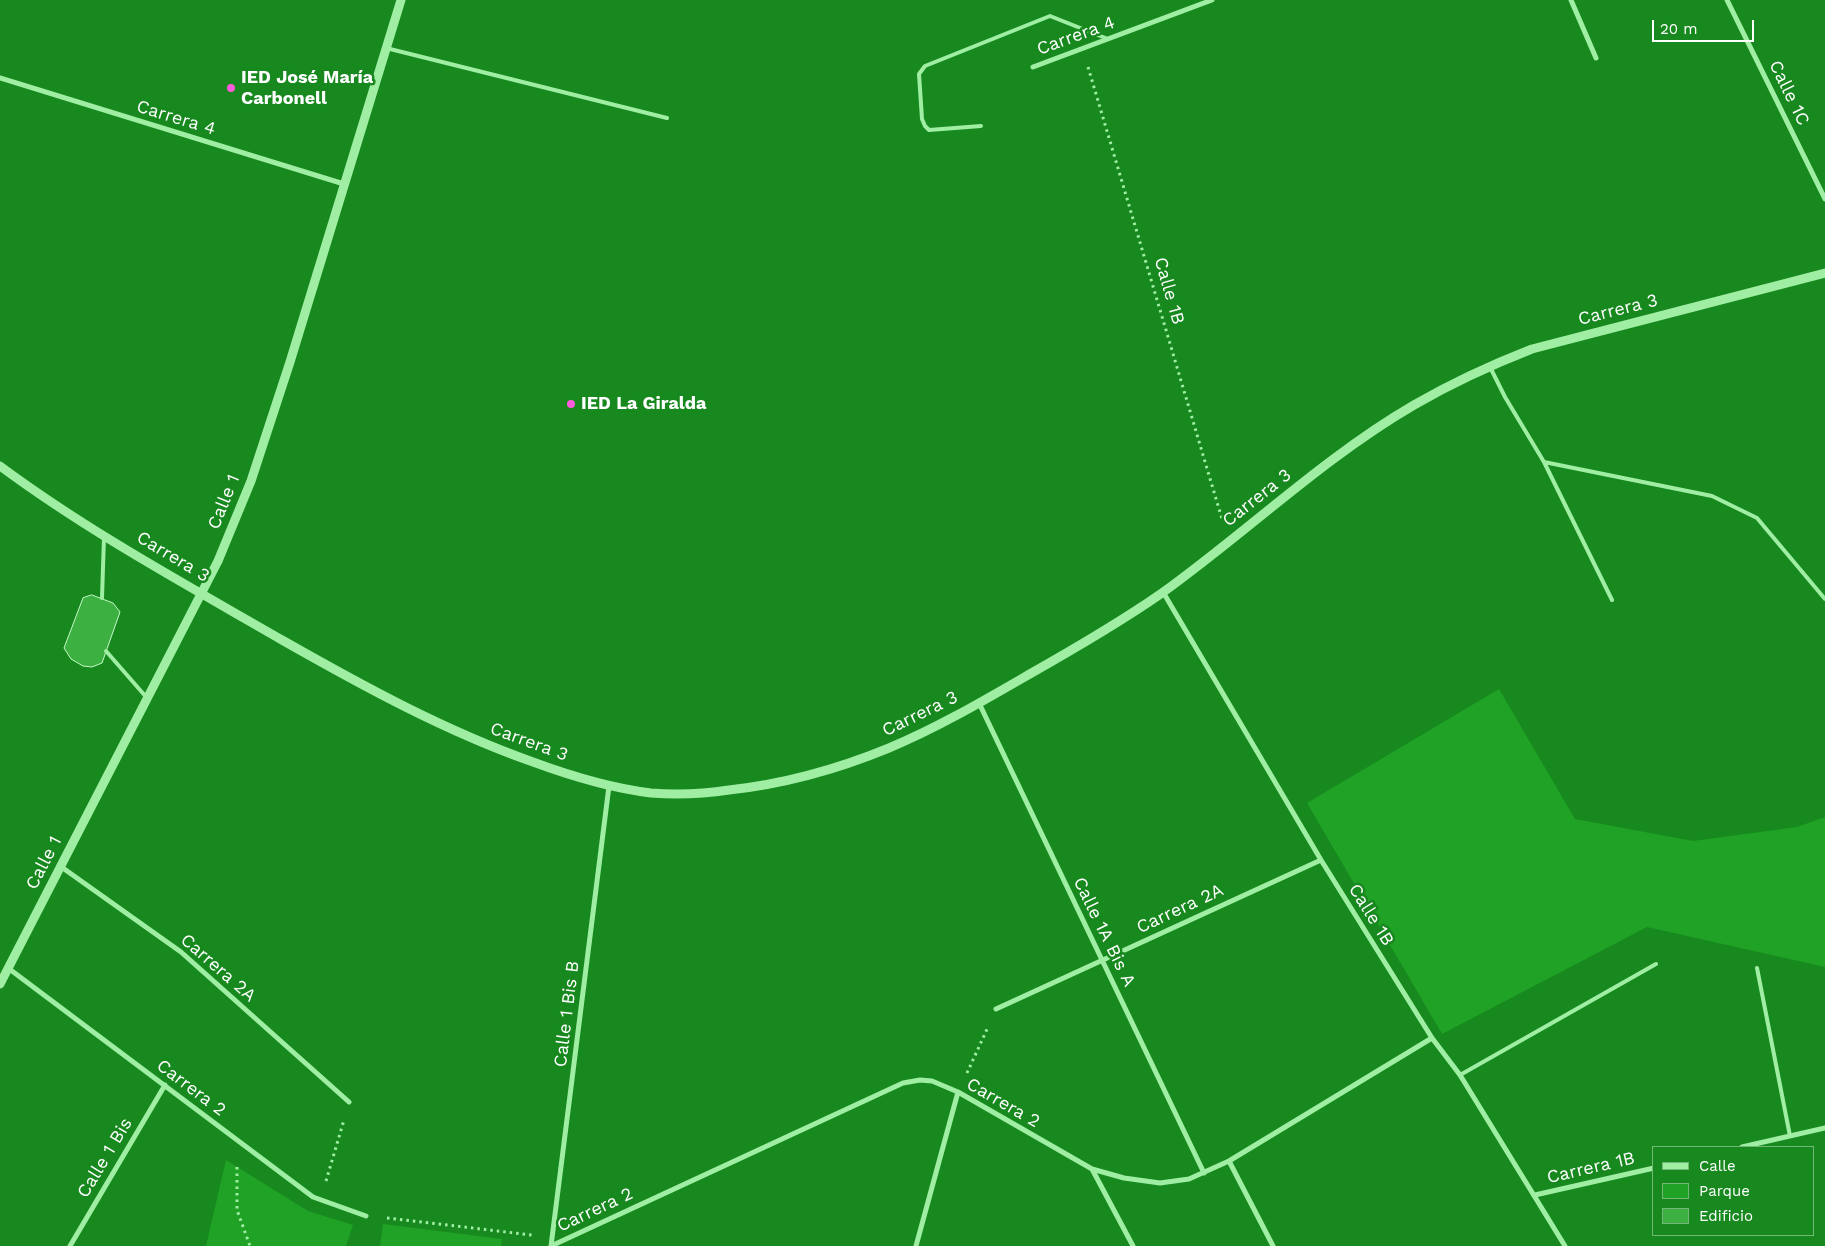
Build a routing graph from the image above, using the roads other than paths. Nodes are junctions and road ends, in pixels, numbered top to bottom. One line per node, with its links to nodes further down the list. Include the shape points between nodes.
1 (401, 0): 6 (street, Calle 1)
2 (1212, 0): 5 (street, Carrera 4)
3 (1571, 0): 7 (street)
4 (1727, 0): 13 (street, Calle 1C)
5 (1108, 39): 8 (street, Carrera 4); 11 (lane, via 1050,16 925,66 919,74 925,126 929,130)
6 (386, 48): 10 (lane); 12 (street, Calle 1)
7 (1596, 58)
8 (1033, 67)
9 (0, 78): 12 (street, Carrera 4)
10 (667, 118)
11 (980, 126)
12 (344, 184): 20 (street, Calle 1, via 254,472 218,561)
13 (1825, 198)
14 (1825, 273): 15 (street, Carrera 3, via 1532,349)
15 (1489, 366): 16 (lane); 19 (street, Carrera 3, via 1443,389 1339,455)
16 (1544, 462): 22 (lane, via 1712,496 1757,518); 23 (lane)
17 (0, 466): 18 (street, Carrera 3)
18 (104, 535): 20 (street, Carrera 3); 21 (lane)
19 (1163, 592): 26 (street, Carrera 3); 28 (street, Calle 1B)
20 (201, 593): 25 (street, Calle 1); 27 (street, Carrera 3, via 415,713 494,748)
21 (102, 598)
22 (1825, 599)
23 (1612, 600)
24 (106, 651): 25 (lane)
25 (147, 698): 29 (street, Calle 1)
26 (979, 703): 27 (street, Carrera 3, via 888,748 798,778 703,794 653,793); 30 (street, Calle 1A Bis A)
27 (609, 786): 51 (street, Calle 1 Bis B)
28 (1321, 860): 30 (street, Carrera 2A); 36 (street, Calle 1B)
29 (60, 866): 32 (street, Calle 1); 40 (street, Carrera 2A, via 181,952)
30 (1102, 960): 35 (street, Carrera 2A); 47 (street, Calle 1A Bis A)
31 (1656, 964): 37 (lane)
32 (8, 968): 34 (street, Calle 1); 38 (street, Carrera 2)
33 (1756, 968): 42 (lane)
34 (0, 984)
35 (996, 1009)
36 (1432, 1038): 37 (street, Calle 1B); 44 (street, Carrera 2)
37 (1460, 1076): 48 (street, Calle 1B)
38 (165, 1086): 49 (street, Carrera 2, via 313,1197); 50 (street, Calle 1 Bis)
39 (958, 1092): 46 (street, Carrera 2); 51 (street, Carrera 2, via 932,1081 903,1083); 52 (street)
40 (349, 1102)
41 (1825, 1128): 42 (street)
42 (1790, 1136): 43 (street)
43 (1746, 1146)
44 (1229, 1161): 47 (street, Carrera 2); 54 (street)
45 (1652, 1168): 48 (street, Carrera 1B)
46 (1092, 1169): 47 (street, Carrera 2, via 1160,1183 1189,1179); 53 (street)
47 (1204, 1173)
48 (1535, 1195): 55 (street, Calle 1B)
49 (366, 1216)
50 (70, 1246)
51 (551, 1246)
52 (916, 1246)
53 (1133, 1246)
54 (1272, 1246)
55 (1565, 1246)

